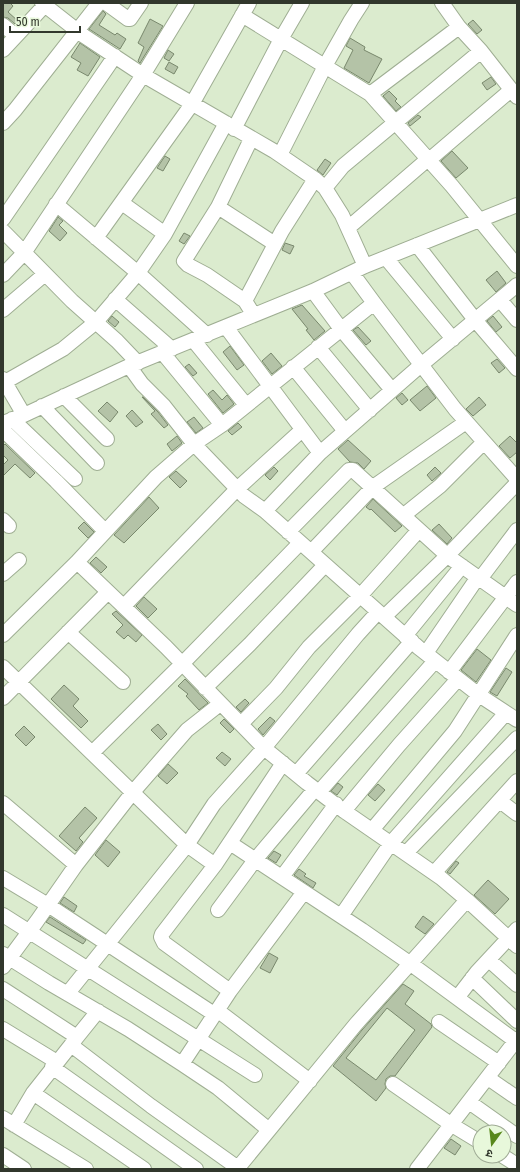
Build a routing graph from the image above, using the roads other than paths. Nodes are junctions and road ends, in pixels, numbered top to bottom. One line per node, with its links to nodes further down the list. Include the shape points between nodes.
1 (99, 3): 13 (street)
2 (106, 3): 3 (street, via 130,19)
3 (141, 3)
4 (187, 3): 20 (street)
5 (249, 3): 10 (street)
6 (302, 3): 15 (street)
7 (362, 3): 19 (street)
8 (43, 4): 13 (street); 14 (street)
9 (445, 4): 12 (street)
10 (242, 15): 15 (street); 23 (street)
11 (3, 25): 14 (street)
12 (459, 27): 17 (street); 21 (street)
13 (77, 31): 18 (street); 25 (street)
14 (16, 36): 16 (street)
15 (281, 38): 19 (street); 26 (street)
16 (3, 50)
17 (481, 51): 22 (street); 24 (street)
18 (115, 56): 20 (street); 35 (street)
19 (325, 66): 21 (street); 28 (street)
20 (143, 75): 23 (street); 32 (street)
21 (370, 94): 24 (street)
22 (515, 94): 29 (street)
23 (192, 104): 26 (street); 31 (street)
24 (396, 122): 29 (street); 30 (street)
25 (3, 123)
26 (230, 126): 27 (street); 39 (street)
27 (251, 139): 28 (street); 34 (street)
28 (280, 155): 30 (street)
29 (428, 160): 36 (street); 37 (street)
30 (320, 184): 37 (street); 41 (street)
31 (122, 203): 39 (street); 40 (street)
32 (56, 204): 40 (street); 43 (street)
33 (517, 205): 36 (street)
34 (218, 207): 41 (street); 55 (street, via 184,259 184,263)
35 (3, 219)
36 (479, 220): 42 (street); 46 (street)
37 (348, 228): 45 (street)
38 (3, 231): 43 (street)
39 (166, 234): 47 (street)
40 (96, 238): 47 (street)
41 (275, 244): 55 (street)
42 (417, 245): 44 (street); 60 (street)
43 (24, 253): 49 (street); 50 (street)
44 (386, 258): 45 (street); 65 (street)
45 (365, 266): 48 (street)
46 (517, 266)
47 (138, 273): 53 (street); 64 (street)
48 (352, 273): 52 (street); 56 (street)
49 (44, 274): 57 (street); 61 (street)
50 (3, 275)
51 (517, 285): 54 (street)
52 (313, 291): 58 (street); 63 (street)
53 (115, 299): 61 (street); 68 (street)
54 (500, 300): 59 (street); 60 (street)
55 (245, 301): 58 (street)
56 (374, 303): 63 (street); 70 (street)
57 (3, 310)
58 (254, 315): 62 (street)
59 (517, 320)
60 (476, 321): 65 (street); 72 (street)
61 (96, 322): 69 (street); 73 (street, via 63,349)
62 (226, 327): 64 (street); 74 (street)
63 (341, 329): 67 (street); 75 (street)
64 (207, 335): 66 (street)
65 (453, 339): 70 (street)
66 (194, 341): 68 (street); 77 (street)
67 (318, 347): 71 (street); 79 (street)
68 (167, 351): 69 (street); 82 (street)
69 (134, 364): 76 (street); 88 (street, via 142,384 164,406)
70 (421, 365): 75 (street); 81 (street)
71 (293, 367): 74 (street); 85 (street)
72 (517, 369)
73 (4, 381): 80 (street)
74 (269, 386): 77 (street); 84 (street)
75 (392, 390): 79 (street)
76 (64, 396): 78 (street); 86 (street)
77 (246, 405): 82 (street)
78 (42, 406): 80 (street); 90 (street)
79 (370, 410): 85 (street)
80 (13, 419): 92 (street)
81 (466, 422): 87 (street); 94 (street)
82 (222, 425): 88 (street)
83 (3, 430): 100 (street)
84 (302, 430): 89 (street); 95 (street)
85 (345, 431): 89 (street)
86 (107, 439)
87 (484, 442): 91 (street); 97 (street, via 440,486)
88 (194, 444): 95 (street); 100 (street, via 156,477)
89 (320, 453): 96 (street)
90 (97, 463)
91 (517, 478)
92 (75, 479)
93 (517, 483): 104 (street)
94 (373, 487): 97 (street); 101 (street, via 358,473 349,470); 103 (street)
95 (237, 489): 96 (street); 116 (street)
96 (265, 511): 101 (street)
97 (404, 515): 98 (street)
98 (419, 530): 104 (street); 113 (street)
99 (517, 530): 110 (street)
100 (105, 532): 106 (street)
101 (288, 532): 102 (street)
102 (300, 543): 103 (street); 123 (street)
103 (311, 552): 107 (street)
104 (448, 555): 108 (street); 117 (street)
105 (19, 560): 109 (street)
106 (77, 562): 112 (street); 119 (street)
107 (325, 564): 113 (street); 128 (street)
108 (462, 566): 110 (street); 121 (street)
109 (3, 574)
110 (479, 578): 114 (street); 122 (street)
111 (517, 582): 114 (street)
112 (108, 592): 116 (street); 118 (street)
113 (360, 596): 117 (street); 133 (street, via 309,647 276,688)
114 (506, 596): 115 (street); 125 (street)
115 (517, 605)
116 (124, 606): 123 (street)
117 (381, 614): 121 (street); 135 (street, via 358,634)
118 (68, 632): 126 (street); 127 (street)
119 (3, 635)
120 (517, 635): 129 (street)
121 (409, 638): 122 (street); 138 (street)
122 (431, 657): 125 (street); 140 (street)
123 (182, 664): 128 (street); 136 (street)
124 (3, 667): 126 (street)
125 (453, 675): 129 (street); 144 (street, via 399,745)
126 (18, 682): 130 (street); 136 (street)
127 (123, 682)
128 (205, 688): 131 (street)
129 (479, 695): 132 (street); 146 (street, via 455,731)
130 (3, 698)
131 (220, 704): 133 (street); 141 (street, via 187,730)
132 (511, 717): 148 (street)
133 (241, 724): 135 (street)
134 (517, 738): 150 (street)
135 (264, 748): 137 (street); 149 (street, via 214,804)
136 (92, 753): 141 (street)
137 (283, 763): 138 (street); 147 (street)
138 (296, 774): 140 (street)
139 (517, 781): 142 (street)
140 (317, 791): 144 (street); 151 (street)
141 (133, 792): 149 (street); 152 (street)
142 (500, 801): 145 (street); 154 (street)
143 (3, 803): 152 (street)
144 (340, 808): 146 (street); 155 (street)
145 (517, 814)
146 (372, 830): 148 (street)
147 (230, 843): 151 (street); 153 (street)
148 (391, 843): 150 (street); 162 (street)
149 (187, 845): 153 (street); 165 (street)
150 (406, 853): 154 (street)
151 (255, 860): 155 (street); 160 (street)
152 (76, 865): 159 (street)
153 (216, 865): 173 (street, via 161,937 164,943)
154 (434, 872): 158 (street)
155 (282, 877): 157 (street)
156 (3, 878): 159 (street)
157 (304, 892): 162 (street); 173 (street)
158 (467, 900): 164 (street); 168 (street)
159 (48, 905): 163 (street); 165 (street)
160 (218, 910)
161 (3, 915): 163 (street)
162 (341, 916): 168 (street)
163 (30, 931): 166 (street); 169 (street)
164 (514, 938): 167 (street)
165 (108, 943): 169 (street); 177 (street, via 168,984)
166 (5, 959): 174 (street)
167 (489, 960): 170 (street); 171 (street)
168 (411, 964): 175 (street); 189 (street, via 356,1024)
169 (89, 968): 174 (street); 181 (street)
170 (472, 978): 175 (street); 178 (street)
171 (517, 985)
172 (3, 989): 182 (street)
173 (230, 991): 177 (street)
174 (68, 993): 176 (street)
175 (457, 998): 183 (street)
176 (98, 1011): 182 (street); 185 (street)
177 (216, 1012): 181 (street); 189 (street)
178 (517, 1021)
179 (439, 1022): 184 (street)
180 (3, 1029): 186 (street)
181 (198, 1038): 185 (street); 187 (street)
182 (74, 1041): 186 (street); 205 (street, via 151,1106)
183 (516, 1041): 184 (street)
184 (499, 1063): 188 (street)
185 (182, 1064): 196 (street, via 218,1088)
186 (55, 1065): 191 (street); 204 (street)
187 (255, 1074)
188 (488, 1078): 192 (street); 193 (street)
189 (310, 1080): 196 (street)
190 (393, 1084): 195 (street)
191 (32, 1093): 194 (street); 203 (street)
192 (517, 1098)
193 (469, 1102): 195 (street); 197 (street)
194 (9, 1122): 202 (street)
195 (452, 1125): 198 (street); 200 (street)
196 (269, 1130): 205 (street)
197 (517, 1136)
198 (472, 1137)
199 (3, 1155): 201 (street)
200 (420, 1168)
201 (24, 1169)
202 (86, 1169)
203 (144, 1169)
204 (196, 1169)
205 (237, 1169)

